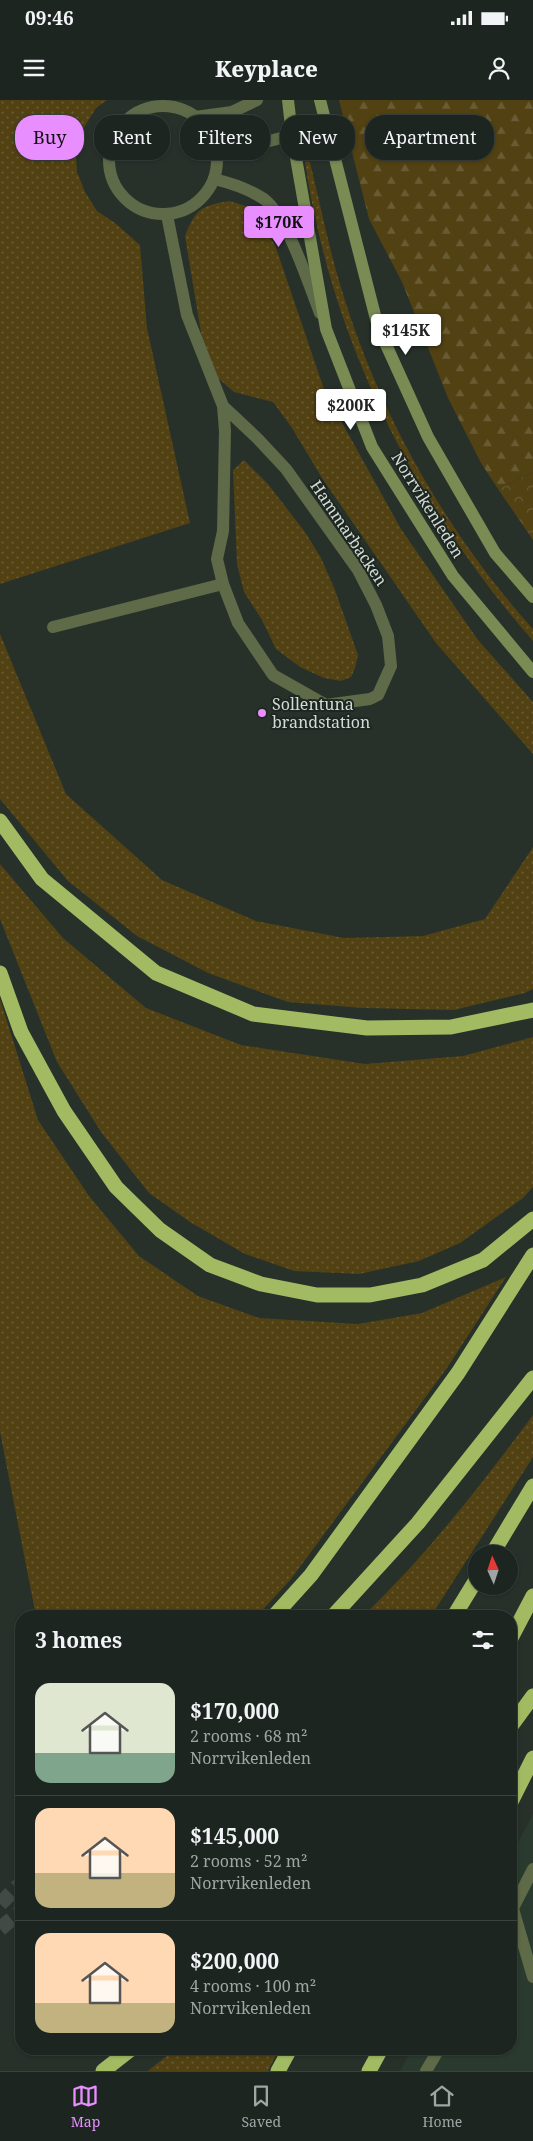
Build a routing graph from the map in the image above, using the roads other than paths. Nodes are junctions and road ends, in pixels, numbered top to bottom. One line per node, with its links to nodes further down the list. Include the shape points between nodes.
1 (257, 100): 6 (street, via 232,112)
2 (288, 100): 7 (main road, Norrvikenleden)
3 (320, 100): 8 (main road, Norrvikenleden)
4 (157, 103): 5 (street); 13 (street, via 124,122 118,131 110,148 110,174 126,200 142,210)
5 (193, 115)
6 (204, 115)
7 (290, 115)
8 (323, 115)
9 (216, 160): 12 (street)
10 (296, 160): 14 (main road, Norrvikenleden)
11 (335, 160): 17 (main road, Norrvikenleden, via 378,327 428,437 495,554)
12 (214, 179): 13 (street, via 204,195 186,210); 14 (street, via 235,184 265,200 285,226)
13 (167, 215): 15 (street, Hammarbacken, via 187,315)
14 (326, 329): 19 (main road, Norrvikenleden, via 372,447 453,576)
15 (223, 406): 16 (street, Hammarbacken, via 223,531 217,559); 16 (street, Hammarbacken, via 286,469 362,578 388,636 391,666 378,695 326,705 273,675 238,623)
16 (223, 584): 18 (street)
17 (533, 597)
18 (53, 627)
19 (533, 672)
20 (0, 821): 22 (highway, via 42,879 156,973 253,1014 367,1028 451,1027)
21 (0, 973): 23 (highway, via 22,1032 64,1111 116,1187 160,1230 210,1265 261,1284 317,1296 370,1295 422,1285 483,1260)
22 (533, 1010)
23 (533, 1219)
24 (533, 1255): 30 (highway, via 452,1381 311,1575)
25 (533, 1378): 31 (highway, via 418,1523)
26 (533, 1486): 27 (highway)
27 (497, 1545)
28 (468, 1593): 32 (highway)
29 (533, 1596): 33 (highway)
30 (279, 1610)
31 (339, 1610)
32 (458, 1610)
33 (517, 1627)
34 (533, 1696): 35 (highway)
35 (517, 1718)
36 (533, 1758): 37 (highway)
37 (517, 1790)
38 (533, 1868): 39 (street)
39 (517, 1901)
40 (517, 1927): 41 (street)
41 (533, 1977)
42 (108, 2055): 47 (highway)
43 (123, 2055): 48 (highway)
44 (287, 2055): 49 (highway)
45 (378, 2055): 50 (highway)
46 (435, 2055): 51 (street)
47 (94, 2071)
48 (103, 2071)
49 (278, 2071)
50 (369, 2071)
51 (426, 2071)

